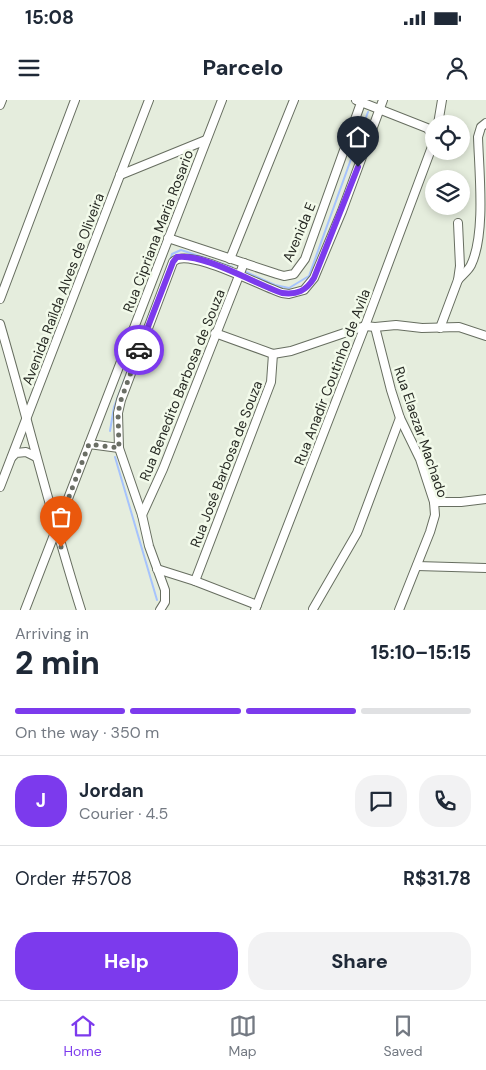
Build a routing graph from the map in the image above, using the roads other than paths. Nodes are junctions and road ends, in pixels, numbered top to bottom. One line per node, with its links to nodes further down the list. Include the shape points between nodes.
1 (2, 100): 9 (street)
2 (75, 100): 23 (street)
3 (149, 100): 16 (street, Avenida Raílda Alves de Oliveira)
4 (222, 100): 14 (street, Rua Cipriana Maria Rosario)
5 (294, 100): 19 (street)
6 (382, 100): 10 (street)
7 (442, 100): 11 (street)
8 (360, 101): 10 (street); 20 (street, Avenida E, via 300,269 284,276)
9 (0, 105)
10 (378, 108): 13 (street); 21 (street, via 342,211 309,285 296,293 282,293)
11 (440, 115)
12 (486, 123): 22 (street, via 478,136 480,217 474,258 470,268)
13 (425, 127)
14 (206, 140): 16 (street); 18 (street, Rua Cipriana Maria Rosario)
15 (427, 160): 25 (street, Rua Anadir Coutinho de Avila)
16 (120, 175): 31 (street, Avenida Raílda Alves de Oliveira)
17 (458, 223): 22 (street)
18 (168, 238): 19 (street, Avenida E); 33 (street, Rua Cipriana Maria Rosario)
19 (230, 259): 20 (street, Avenida E)
20 (244, 264): 21 (street, Rua Benedito Barbosa de Souza)
21 (239, 276): 28 (street, Rua Benedito Barbosa de Souza); 34 (street, via 186,257 177,257 173,262 121,400)
22 (458, 280): 27 (street)
23 (0, 299)
24 (0, 324): 31 (street)
25 (366, 326): 26 (street); 30 (street); 46 (street, Rua Anadir Coutinho de Avila)
26 (375, 327): 27 (street); 32 (street, Rua Elaezar Machado)
27 (440, 328): 29 (street, via 459,327)
28 (215, 333): 30 (street); 40 (street, Rua Benedito Barbosa de Souza, via 163,470)
29 (486, 336)
30 (273, 354): 45 (street, Rua José Barbosa de Souza, via 271,382)
31 (27, 417): 35 (street, Avenida Raílda Alves de Oliveira); 36 (street)
32 (400, 418): 39 (street, Rua Elaezar Machado, via 420,459); 47 (street, via 357,534)
33 (89, 444): 34 (street); 41 (street, Rua Cipriana Maria Rosario)
34 (119, 448): 40 (street)
35 (12, 457): 36 (street, via 22,452); 37 (street, Avenida Raílda Alves de Oliveira)
36 (36, 457): 41 (street)
37 (0, 487)
38 (486, 498): 39 (street)
39 (434, 502): 42 (street, Rua Elaezar Machado, via 435,514 430,532)
40 (142, 515): 44 (street)
41 (56, 531): 48 (street, Rua Cipriana Maria Rosario); 49 (street)
42 (416, 566): 43 (street); 51 (street, Rua Elaezar Machado)
43 (486, 568)
44 (157, 569): 45 (street); 50 (street, via 166,596)
45 (195, 581): 46 (street)
46 (256, 608)
47 (313, 609)
48 (26, 610)
49 (81, 610)
50 (160, 610)
51 (399, 610)

